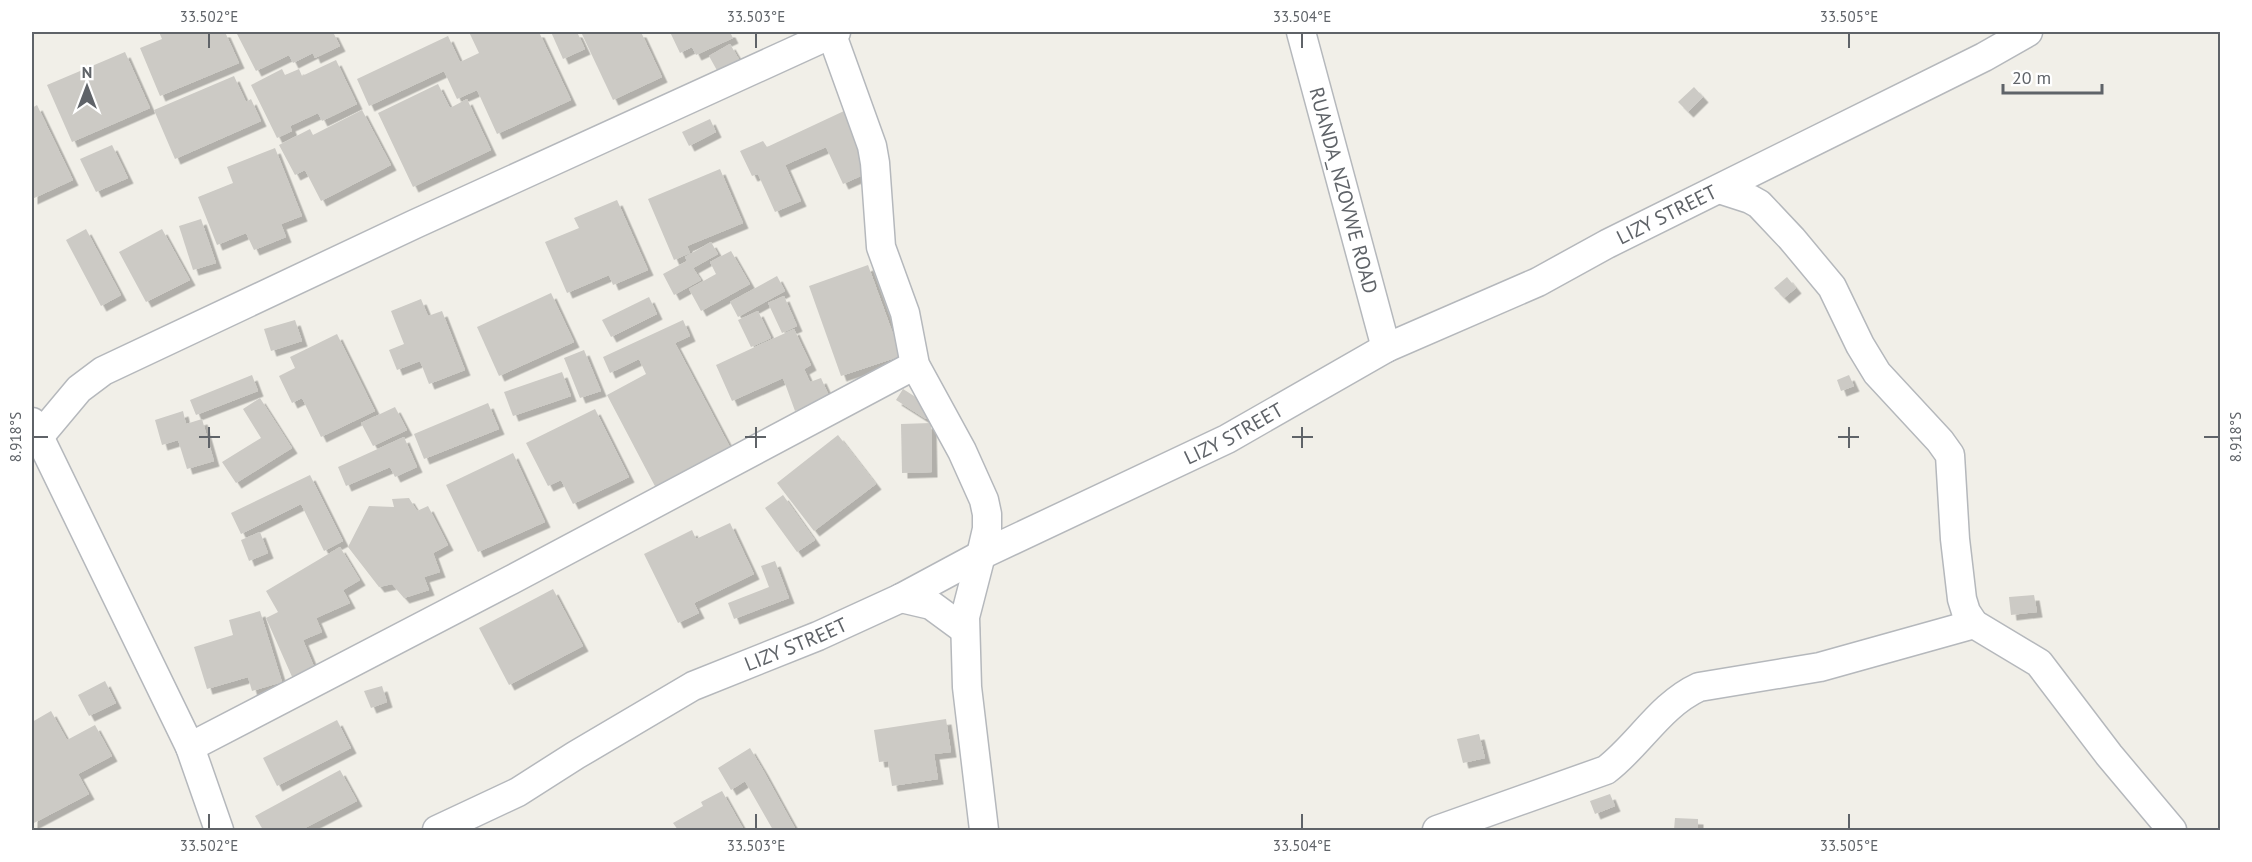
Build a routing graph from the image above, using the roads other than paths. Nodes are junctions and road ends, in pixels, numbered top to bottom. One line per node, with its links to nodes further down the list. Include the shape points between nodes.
1 (1301, 32): 5 (street, RUANDA_NZOVWE ROAD)
2 (2028, 32): 4 (street, LIZY STREET)
3 (834, 33): 6 (street, via 872,146 881,247 906,313); 7 (street, via 103,371)
4 (1719, 189): 5 (street, LIZY STREET, via 1538,282); 10 (street, via 1759,204 1792,239 1832,287 1876,373 1950,455 1962,599)
5 (1386, 348): 8 (street, LIZY STREET, via 1227,439)
6 (915, 365): 8 (street, via 984,500 987,529); 12 (street)
7 (35, 430): 12 (street)
8 (981, 555): 9 (street, LIZY STREET); 11 (street, via 967,606)
9 (901, 598): 11 (street, via 931,605); 14 (street, LIZY STREET, via 693,686 518,792)
10 (1974, 624): 16 (street, via 1820,667 1699,687 1668,707 1605,770); 17 (street, via 2039,663)
11 (965, 630): 15 (street, via 967,687)
12 (190, 747): 13 (street)
13 (219, 831)
14 (437, 831)
15 (984, 831)
16 (1437, 831)
17 (2172, 831)

